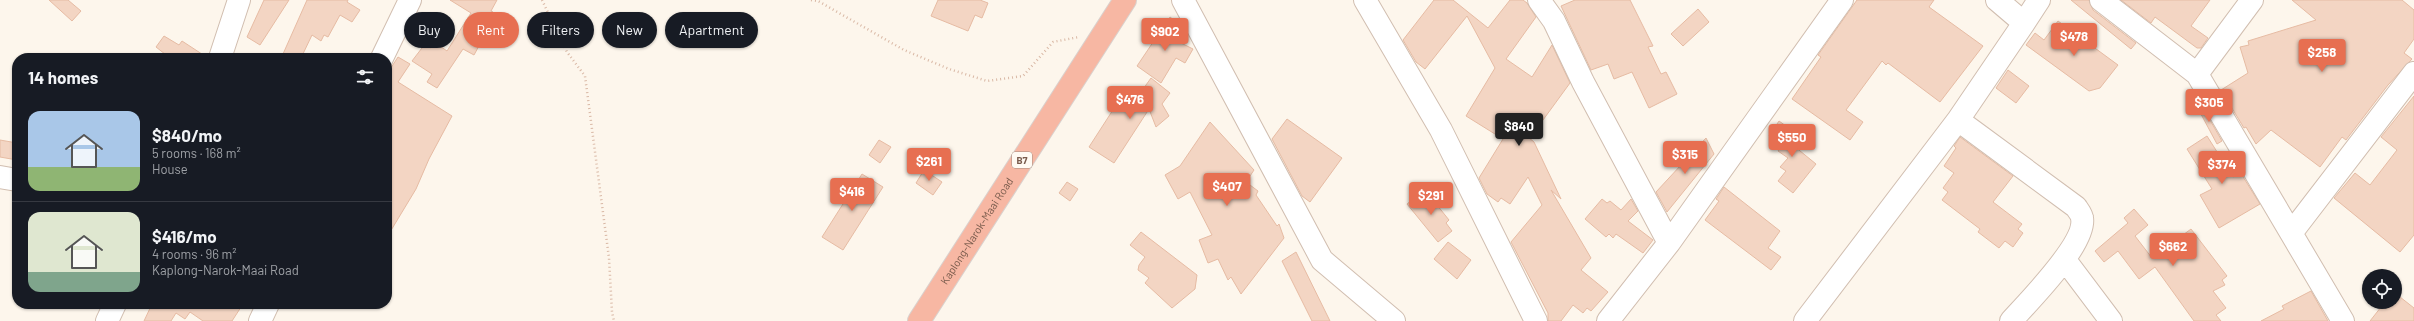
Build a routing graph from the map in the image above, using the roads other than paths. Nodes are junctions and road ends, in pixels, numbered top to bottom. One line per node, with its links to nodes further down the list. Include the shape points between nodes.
1 (410, 0): 14 (street)
2 (1125, 0): 27 (highway, Kaplong-Narok-Maai Road / B7)
3 (1183, 0): 28 (street, via 1322,260)
4 (1365, 0): 29 (street, via 1441,130)
5 (1539, 0): 21 (street, via 1554,21 1583,82)
6 (1842, 0): 21 (street)
7 (1997, 0): 12 (street)
8 (2039, 0): 12 (street)
9 (2101, 0): 16 (street)
10 (2252, 0): 16 (street)
11 (232, 4): 13 (street)
12 (2024, 23): 17 (street, via 2002,59)
13 (221, 53)
14 (384, 53)
15 (2414, 73): 20 (street)
16 (2197, 74): 20 (street)
17 (1958, 120): 22 (street, via 2076,207 2082,218 2080,233); 31 (street)
18 (0, 178): 19 (street)
19 (12, 179)
20 (2292, 232): 34 (street)
21 (1668, 243): 30 (street)
22 (2065, 260): 32 (street); 33 (street)
23 (113, 309): 25 (street)
24 (266, 309): 26 (street)
25 (107, 321)
26 (260, 321)
27 (919, 321)
28 (1394, 321)
29 (1536, 321)
30 (1608, 321)
31 (1805, 321)
32 (2011, 321)
33 (2111, 321)
34 (2343, 321)

